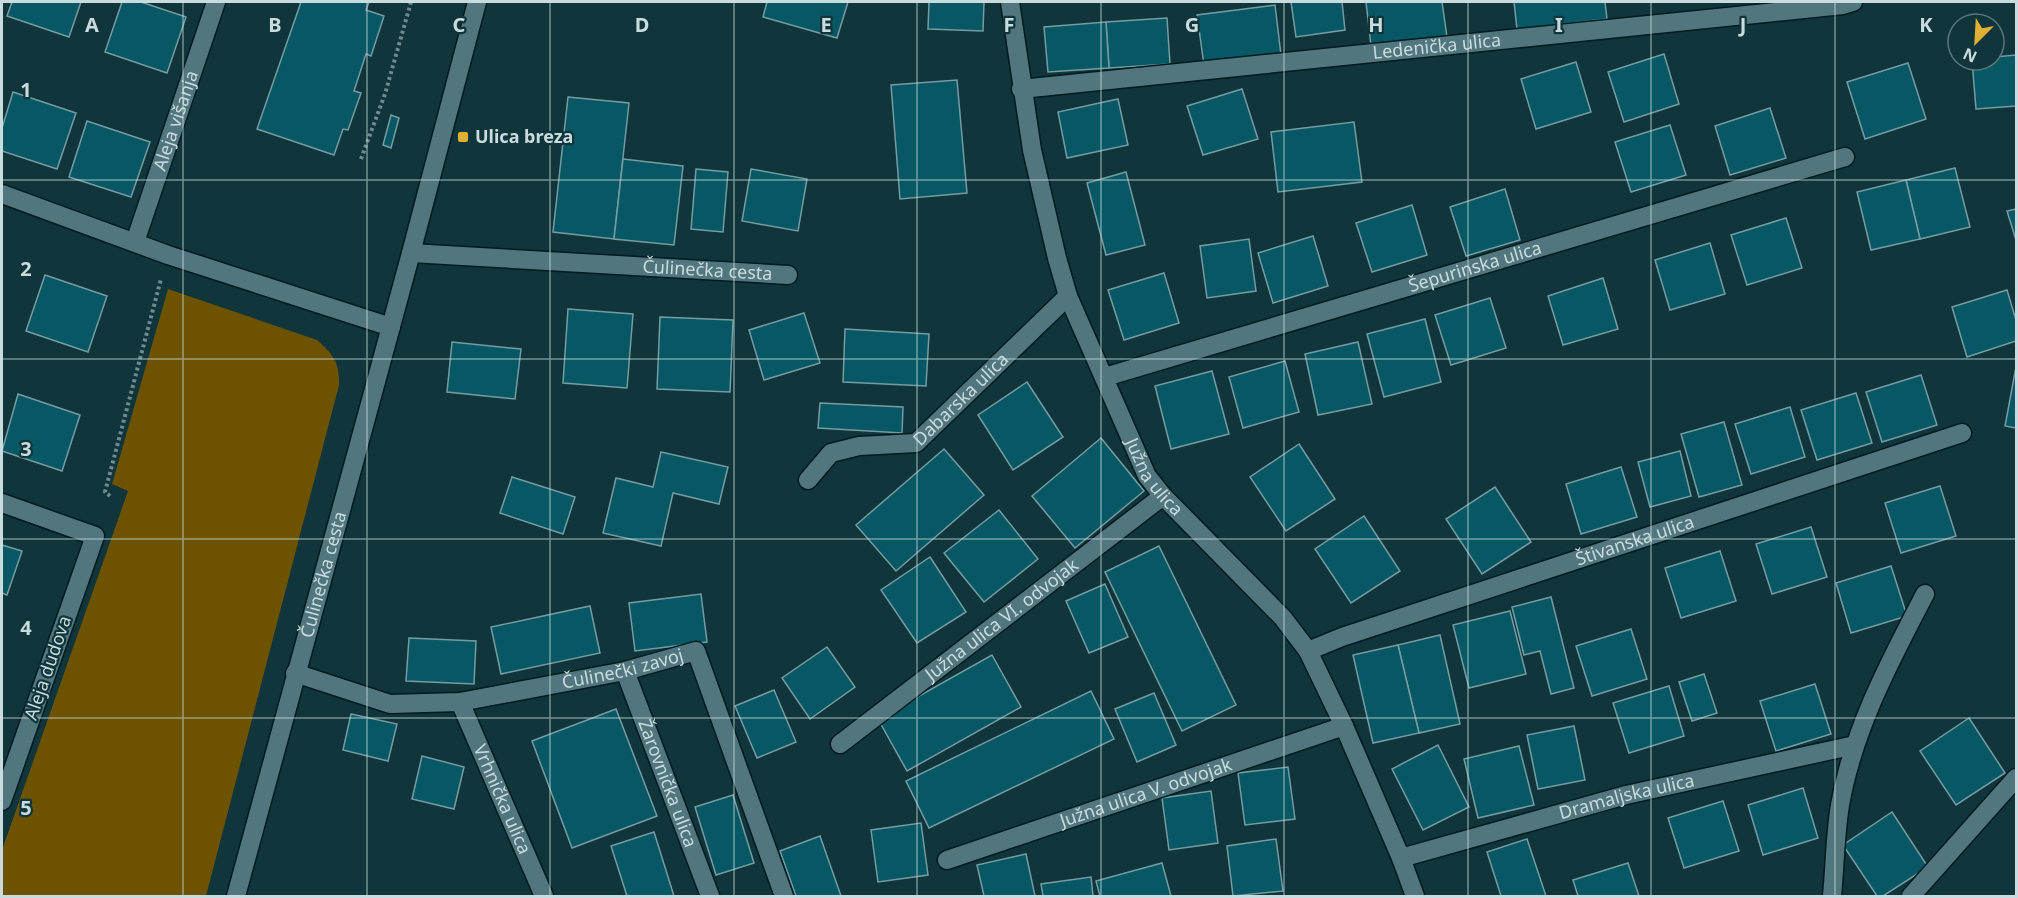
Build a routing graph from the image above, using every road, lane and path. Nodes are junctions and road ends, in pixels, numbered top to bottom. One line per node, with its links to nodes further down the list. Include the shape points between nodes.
1 (216, 2): 10 (street, Aleja višanja)
2 (411, 2): 8 (path, via 385,94)
3 (477, 2): 11 (street, Čulinečka cesta)
4 (1010, 2): 6 (street, Južna ulica)
5 (1852, 2): 6 (street, Ledenička ulica)
6 (1021, 89): 14 (street, Južna ulica)
7 (1845, 157): 16 (street, Šepurinska ulica)
8 (361, 159)
9 (2, 194): 10 (street)
10 (135, 242): 12 (street)
11 (411, 253): 13 (street, Čulinečka cesta); 15 (street, Čulinečka cesta)
12 (168, 255): 15 (street); 19 (path, via 105,492)
13 (788, 275)
14 (1068, 296): 16 (street, Južna ulica); 18 (street, Dabarska ulica, via 916,443 859,446 831,453)
15 (391, 327): 25 (street, Čulinečka cesta)
16 (1105, 377): 20 (street, Južna ulica, via 1147,476)
17 (1962, 433): 23 (street, Štivanska ulica)
18 (808, 480)
19 (111, 496)
20 (1163, 496): 23 (street, Južna ulica, via 1283,618); 28 (street, Južna ulica VI. odvojak)
21 (2, 502): 31 (street, Aleja dudova, via 95,536)
22 (1925, 594): 29 (street, via 1885,670)
23 (1308, 651): 27 (street, Južna ulica)
24 (625, 671): 26 (street, Čulinečki zavoj); 36 (street, Žarovnička ulica); 37 (street, Čulinečki zavoj, via 696,651)
25 (295, 674): 26 (street, Čulinečki zavoj, via 390,704); 34 (street, Čulinečka cesta)
26 (460, 702): 35 (street, Vrhnička ulica)
27 (1344, 726): 32 (street, Južna ulica); 33 (street, Južna ulica V. odvojak)
28 (840, 744)
29 (1855, 745): 32 (street, Dramaljska ulica, via 1626,795); 39 (street, via 1840,805)
30 (2016, 778): 40 (street)
31 (2, 801)
32 (1401, 858): 38 (street, Južna ulica)
33 (947, 860)
34 (236, 897)
35 (544, 897)
36 (710, 897)
37 (784, 897)
38 (1415, 897)
39 (1832, 897)
40 (1911, 897)

